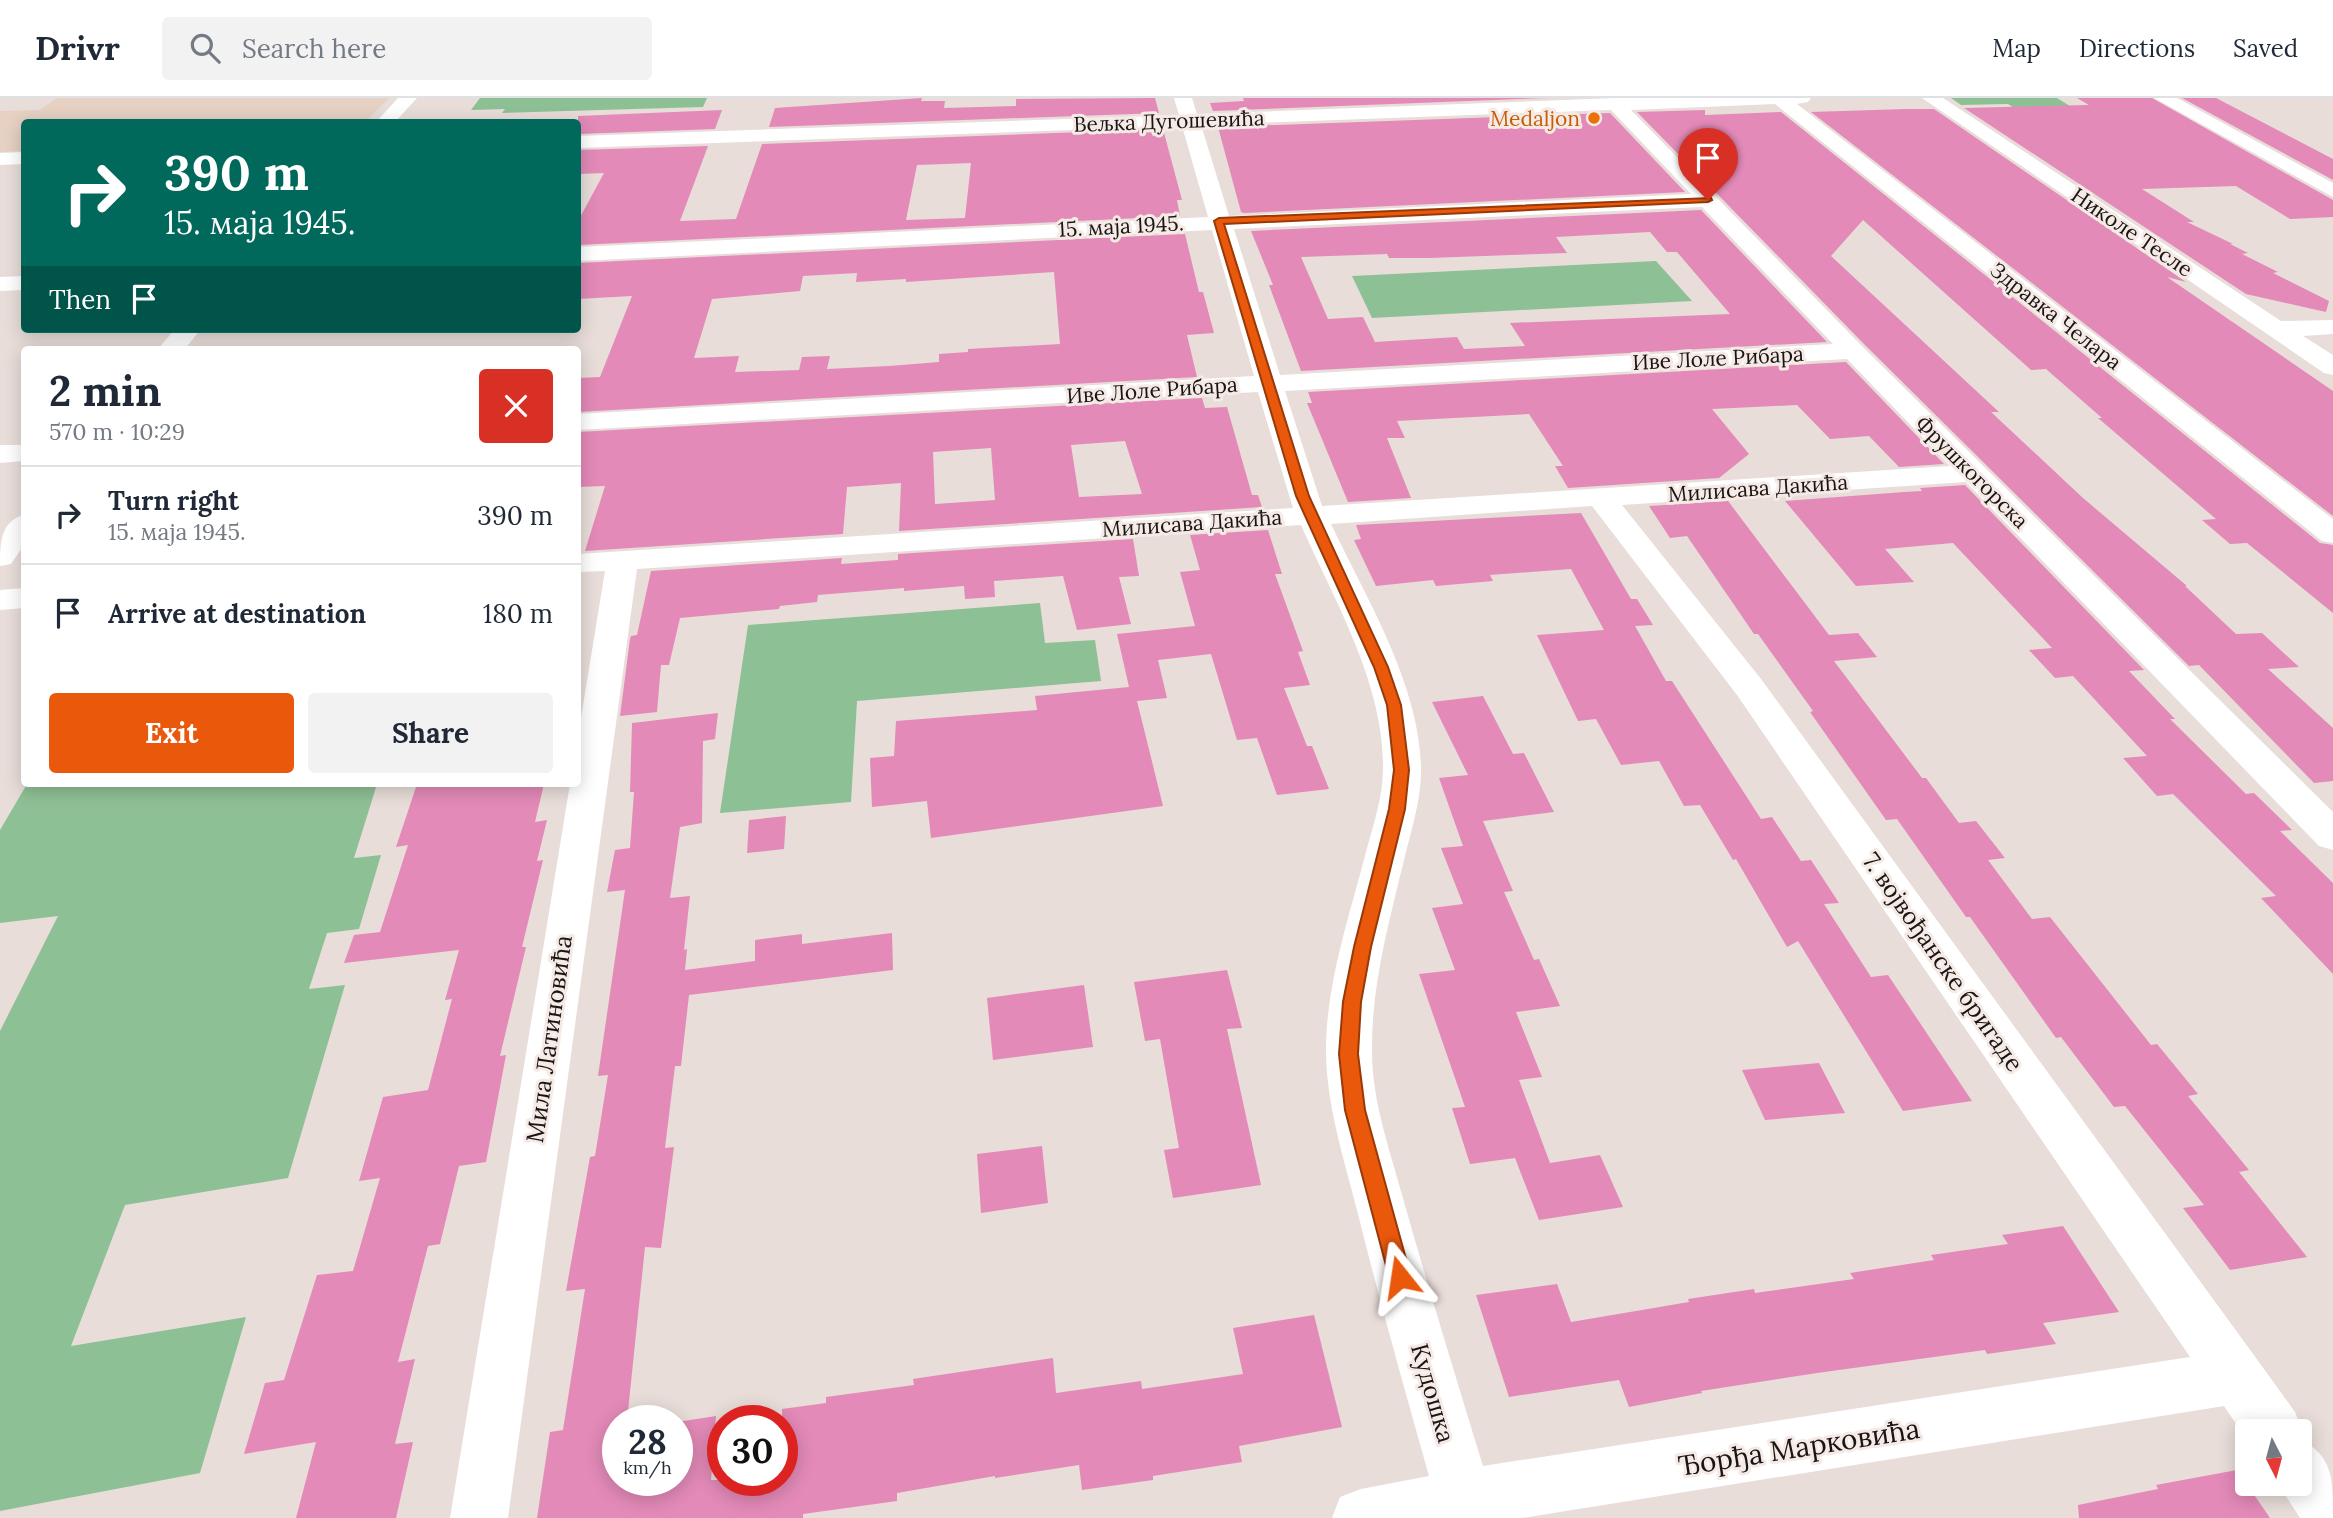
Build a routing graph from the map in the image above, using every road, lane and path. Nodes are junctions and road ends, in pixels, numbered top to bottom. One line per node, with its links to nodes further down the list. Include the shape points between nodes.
1 (408, 98): 8 (street)
2 (1802, 98): 5 (street, Вељка Дугошевића)
3 (1931, 98): 19 (street, Николе Тесле)
4 (2163, 98): 12 (street)
5 (1779, 99): 6 (street, Вељка Дугошевића); 32 (street, Здравка Челара)
6 (1615, 104): 7 (street, Вељка Дугошевића); 13 (street, Фрушкогорска)
7 (1186, 109): 9 (street, Вељка Дугошевића); 14 (street, Кудошка)
8 (387, 119)
9 (581, 142)
10 (21, 158): 11 (street)
11 (0, 159)
12 (2333, 191)
13 (1708, 200): 14 (street, 15. маја 1945.); 22 (street, Фрушкогорска)
14 (1219, 221): 15 (street, 15. маја 1945.); 24 (street, Кудошка)
15 (581, 254)
16 (21, 283): 17 (street)
17 (0, 284)
18 (2333, 327): 19 (street)
19 (2277, 329): 23 (street, Николе Тесле)
20 (185, 333): 21 (street)
21 (174, 346)
22 (1853, 351): 24 (street, Иве Лоле Рибара); 28 (street, Фрушкогорска)
23 (2333, 367)
24 (1268, 383): 25 (street, Иве Лоле Рибара); 30 (street, Кудошка)
25 (581, 422)
26 (21, 453): 27 (street)
27 (0, 454)
28 (1974, 473): 29 (street, Милисава Дакића); 38 (street, Фрушкогорска)
29 (1602, 499): 30 (street, Милисава Дакића); 39 (street, 7. војвођанске бригаде, via 1749,687)
30 (1310, 515): 34 (street, Милисава Дакића); 42 (street, Кудошка, via 1381,667 1396,718 1402,770 1397,809 1362,947 1349,1054 1355,1110)
31 (21, 528): 33 (street)
32 (2333, 534)
33 (0, 557)
34 (622, 560): 35 (street, Милисава Дакића); 44 (street, Мила Латиновића)
35 (581, 563)
36 (21, 598): 37 (street)
37 (0, 600)
38 (2333, 836)
39 (2237, 1377): 40 (street, 7. војвођанске бригаде); 42 (street, Ђорђа Марковића)
40 (2266, 1419)
41 (2312, 1484): 43 (street)
42 (1467, 1508): 45 (street, Ђорђа Марковића)
43 (2333, 1515)
44 (479, 1518)
45 (1361, 1518)

